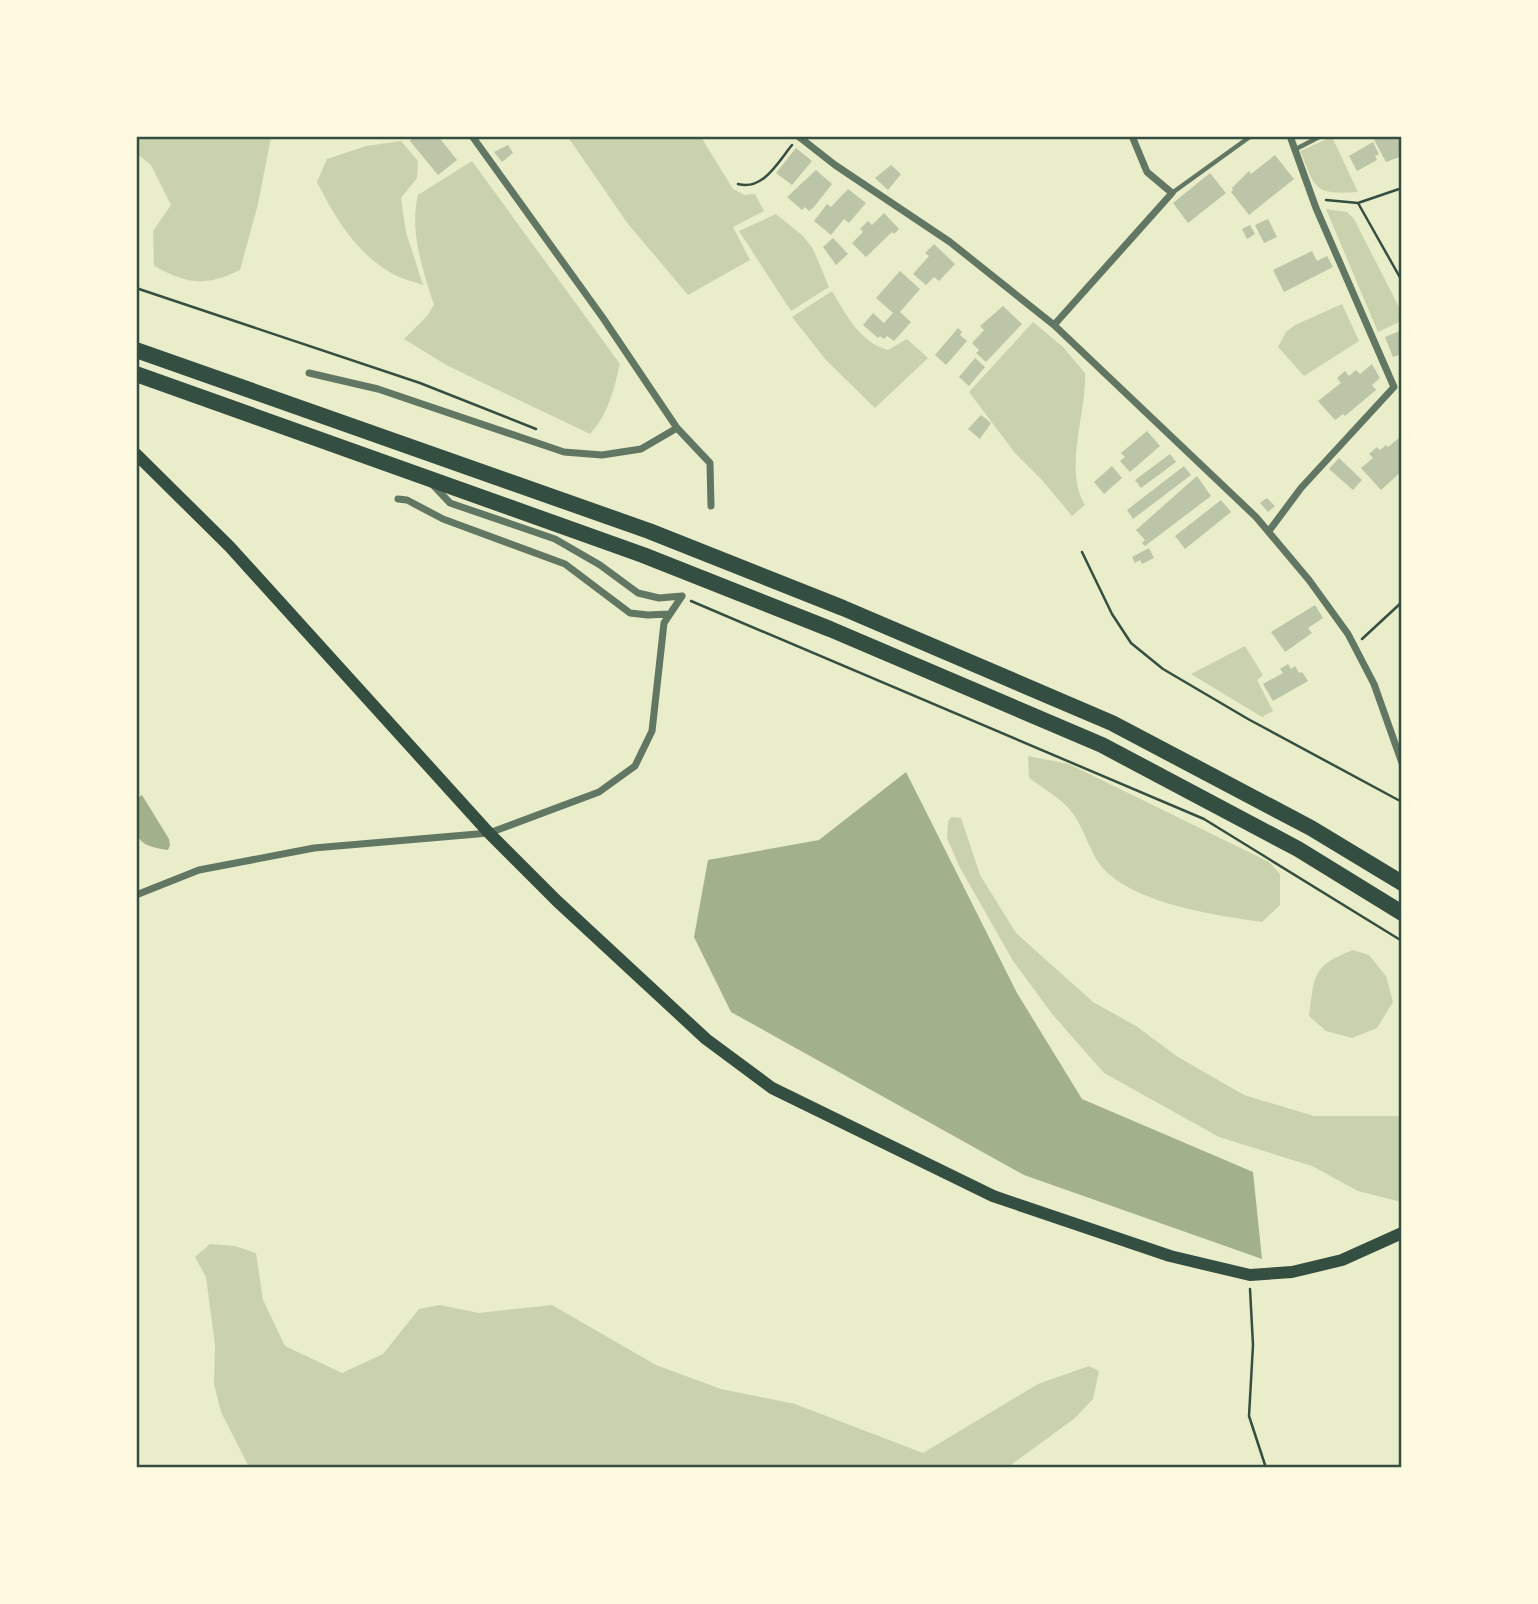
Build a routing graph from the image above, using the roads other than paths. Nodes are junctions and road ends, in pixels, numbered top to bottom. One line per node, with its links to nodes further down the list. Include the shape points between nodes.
1 (472, 136): 13 (street)
2 (1132, 136): 8 (street, via 1147,172)
3 (1251, 136): 8 (lane)
4 (1290, 136): 7 (street)
5 (1321, 136): 7 (lane)
6 (798, 137): 9 (street, via 950,242)
7 (1294, 150): 18 (street, via 1394,387 1301,488)
8 (1172, 193): 9 (street)
9 (1054, 325): 18 (street)
10 (136, 350): 22 (highway, via 649,531 843,608 1112,723 1311,828)
11 (309, 373): 13 (street, via 378,389 564,452 602,455 641,449)
12 (136, 374): 15 (highway)
13 (677, 428): 17 (street, via 710,463)
14 (136, 454): 21 (main road, via 230,547)
15 (424, 477): 19 (street, via 450,503 555,539 638,593 659,598 682,596); 24 (highway, via 780,609 1102,745 1298,849)
16 (398, 499): 19 (street, via 565,564 630,613)
17 (711, 506)
18 (1269, 531): 20 (street, via 1354,646 1374,684)
19 (669, 614): 21 (street, via 664,623 652,731 635,765 599,792)
20 (1402, 763)
21 (489, 833): 23 (street, via 314,848 199,870); 25 (main road, via 706,1039 772,1088 993,1196 1170,1256 1250,1275 1292,1272 1342,1260)
22 (1402, 883)
23 (136, 895)
24 (1402, 913)
25 (1402, 1233)

